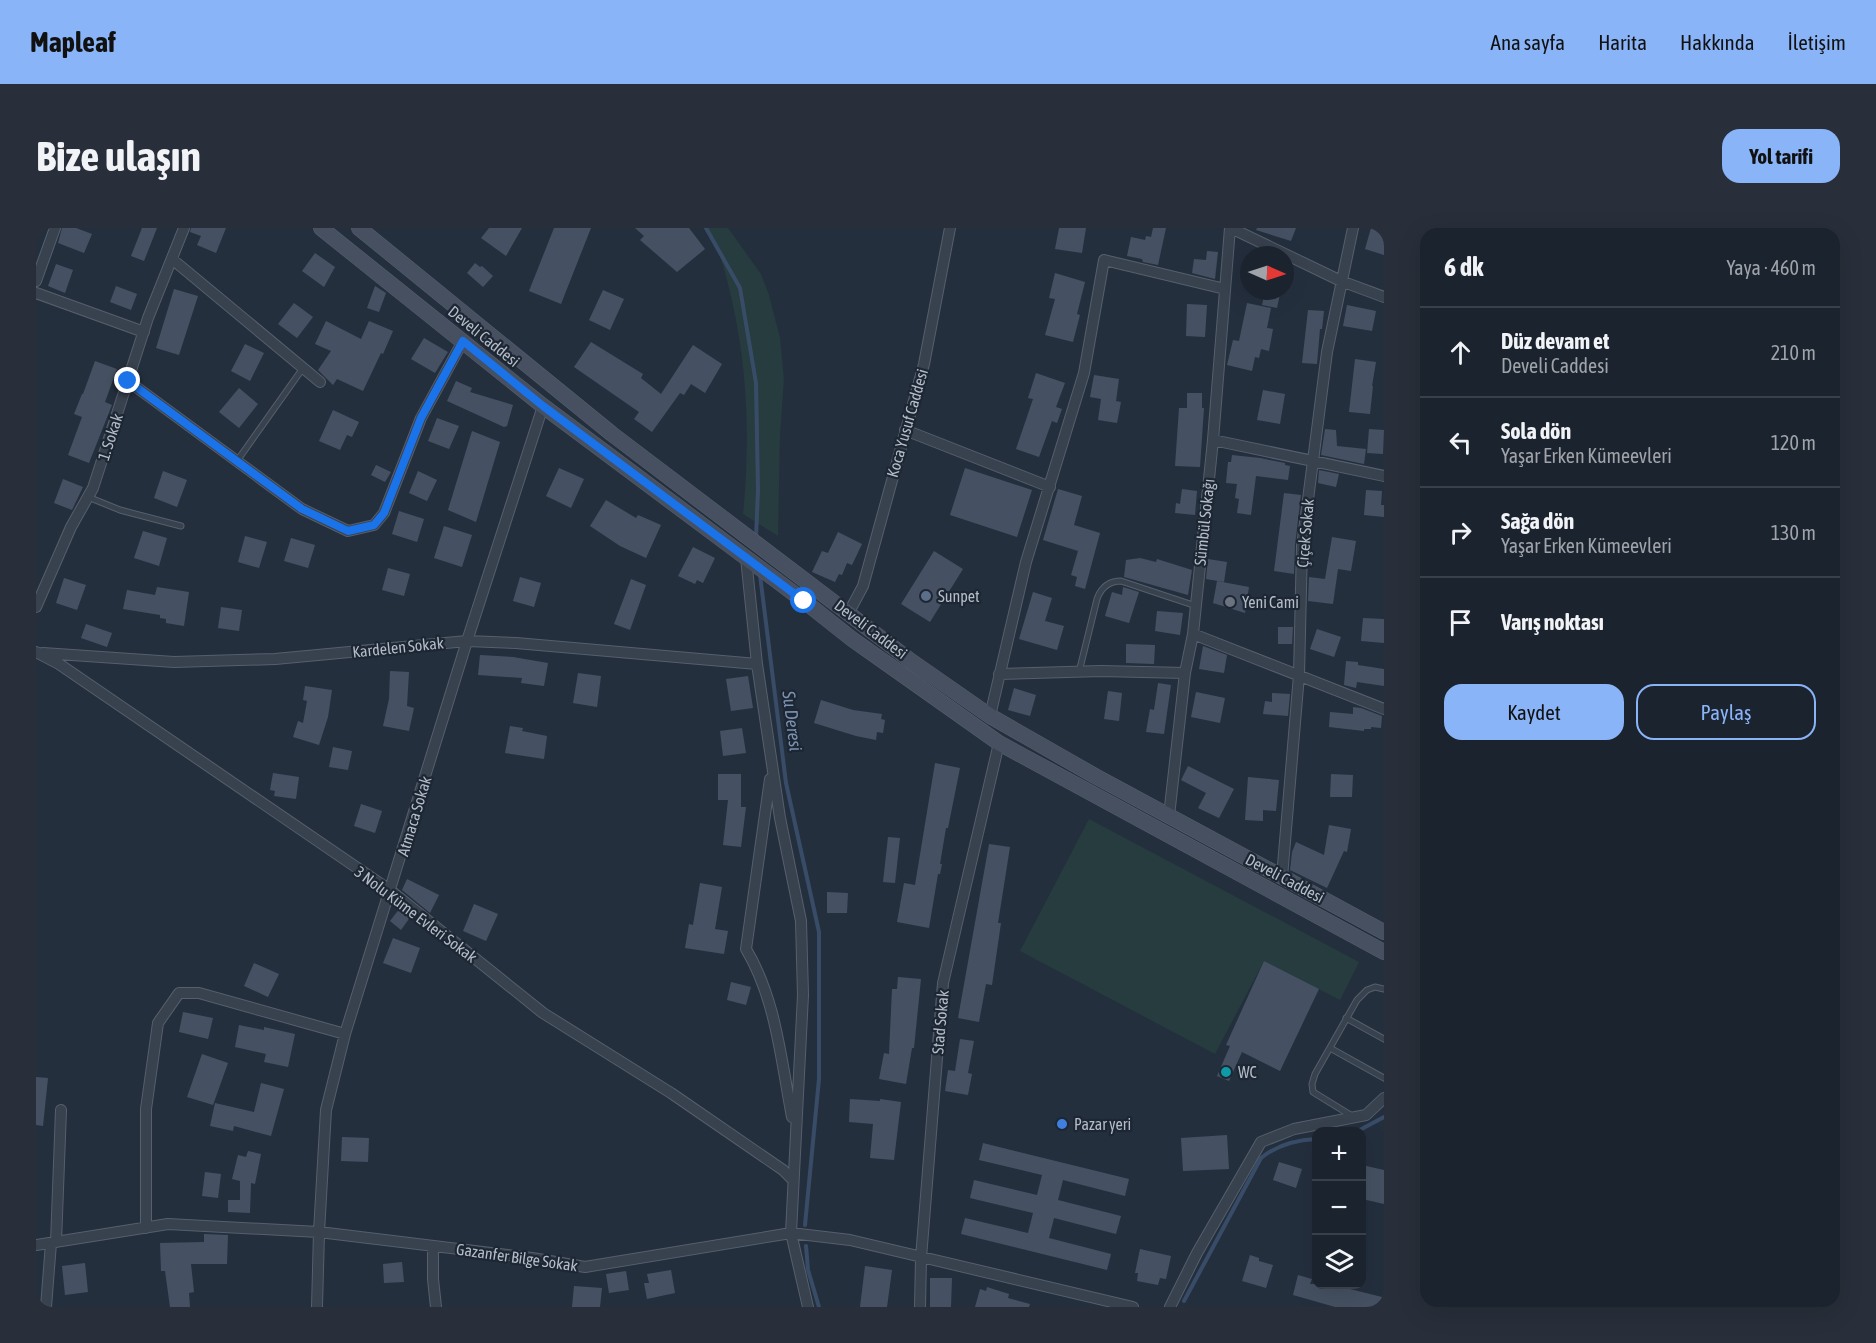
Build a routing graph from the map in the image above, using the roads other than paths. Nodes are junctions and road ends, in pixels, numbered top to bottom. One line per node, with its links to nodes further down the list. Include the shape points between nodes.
1 (56, 228): 9 (street)
2 (184, 228): 8 (street, 1. Sokak)
3 (321, 228): 15 (main road, Develi Caddesi)
4 (359, 228): 31 (main road, Develi Caddesi, via 612,434)
5 (950, 228): 20 (street, Koca Yusuf Caddesi, via 924,364)
6 (1231, 228): 10 (street); 11 (street, Sümbül Sokağı)
7 (1353, 228): 10 (street, Çiçek Sokak)
8 (172, 259): 14 (street, 1. Sokak); 16 (street)
9 (36, 281)
10 (1341, 281): 13 (street); 22 (street, Çiçek Sokak)
11 (1225, 289): 21 (street, Sümbül Sokağı); 25 (street, via 1104,261 1084,374)
12 (36, 293): 14 (street)
13 (1384, 297)
14 (144, 332): 17 (street, 1. Sokak)
15 (463, 341): 19 (main road, Develi Caddesi); 23 (street, via 421,418 384,513 374,525 348,531 302,509)
16 (303, 368): 18 (street); 23 (lane)
17 (128, 381): 23 (street); 26 (street, 1. Sokak)
18 (320, 382)
19 (543, 406): 28 (main road, Develi Caddesi); 33 (street, Atmaca Sokak)
20 (904, 429): 25 (street); 31 (street, Koca Yusuf Caddesi, via 863,586)
21 (1213, 440): 22 (street); 29 (street, Sümbül Sokağı)
22 (1312, 460): 24 (street); 39 (street, Çiçek Sokak, via 1302,546)
23 (237, 461)
24 (1384, 476)
25 (1050, 487): 38 (street, via 1026,562)
26 (88, 497): 27 (lane); 30 (street, 1. Sokak)
27 (181, 526)
28 (750, 561): 35 (street); 42 (main road, Develi Caddesi)
29 (1196, 606): 32 (street, Sümbül Sokağı); 36 (lane, via 1121,581 1112,582 1096,599)
30 (36, 607)
31 (848, 614): 41 (main road, Develi Caddesi)
32 (1193, 634): 37 (street, Sümbül Sokağı); 39 (street)
33 (467, 640): 34 (street, Kardelen Sokak, via 275,659 174,662); 35 (street, Kardelen Sokak); 46 (street, Atmaca Sokak)
34 (37, 652): 46 (street, 3 Nolu Küme Evleri Sokak)
35 (758, 664): 43 (street)
36 (1079, 672): 37 (street); 38 (street)
37 (1185, 673): 44 (street, Sümbül Sokağı)
38 (999, 674): 41 (street)
39 (1299, 675): 40 (street); 45 (street, Çiçek Sokak)
40 (1384, 709)
41 (990, 717): 44 (main road, Develi Caddesi)
42 (999, 743): 48 (main road, Develi Caddesi); 66 (street, Stad Sokak, via 943,983)
43 (772, 766): 58 (street, via 801,921 803,995); 58 (street, via 746,948 770,1001)
44 (1169, 816): 45 (main road, Develi Caddesi)
45 (1282, 876): 47 (main road, Develi Caddesi)
46 (391, 891): 51 (street, Atmaca Sokak); 59 (street, 3 Nolu Küme Evleri Sokak, via 543,1013 671,1093)
47 (1384, 932)
48 (1384, 952)
49 (1384, 988): 50 (lane, via 1367,990)
50 (1346, 1018): 52 (lane); 53 (lane)
51 (345, 1034): 60 (street, via 199,993 179,993 158,1023 156,1034 146,1109); 61 (street, Atmaca Sokak, via 326,1110)
52 (1384, 1039)
53 (1330, 1048): 54 (lane); 57 (lane, via 1315,1074 1313,1092)
54 (1384, 1078)
55 (1384, 1098): 57 (street, via 1366,1114)
56 (60, 1110): 63 (street)
57 (1353, 1117): 73 (street, via 1294,1129 1262,1142)
58 (795, 1133): 59 (street)
59 (793, 1179): 62 (street)
60 (147, 1228): 61 (street, Gazanfer Bilge Sokak, via 168,1224); 63 (street, Gazanfer Bilge Sokak)
61 (319, 1232): 65 (street, Gazanfer Bilge Sokak); 68 (street, Atmaca Sokak)
62 (791, 1233): 65 (street, Gazanfer Bilge Sokak, via 585,1267); 66 (street, Gazanfer Bilge Sokak, via 850,1240); 70 (street)
63 (54, 1242): 64 (street, Gazanfer Bilge Sokak); 67 (street)
64 (36, 1245)
65 (433, 1246): 69 (street)
66 (921, 1258): 71 (street, Stad Sokak); 72 (street, Gazanfer Bilge Sokak)
67 (46, 1307)
68 (317, 1307)
69 (436, 1307)
70 (808, 1307)
71 (920, 1307)
72 (1133, 1307)
73 (1170, 1307)

